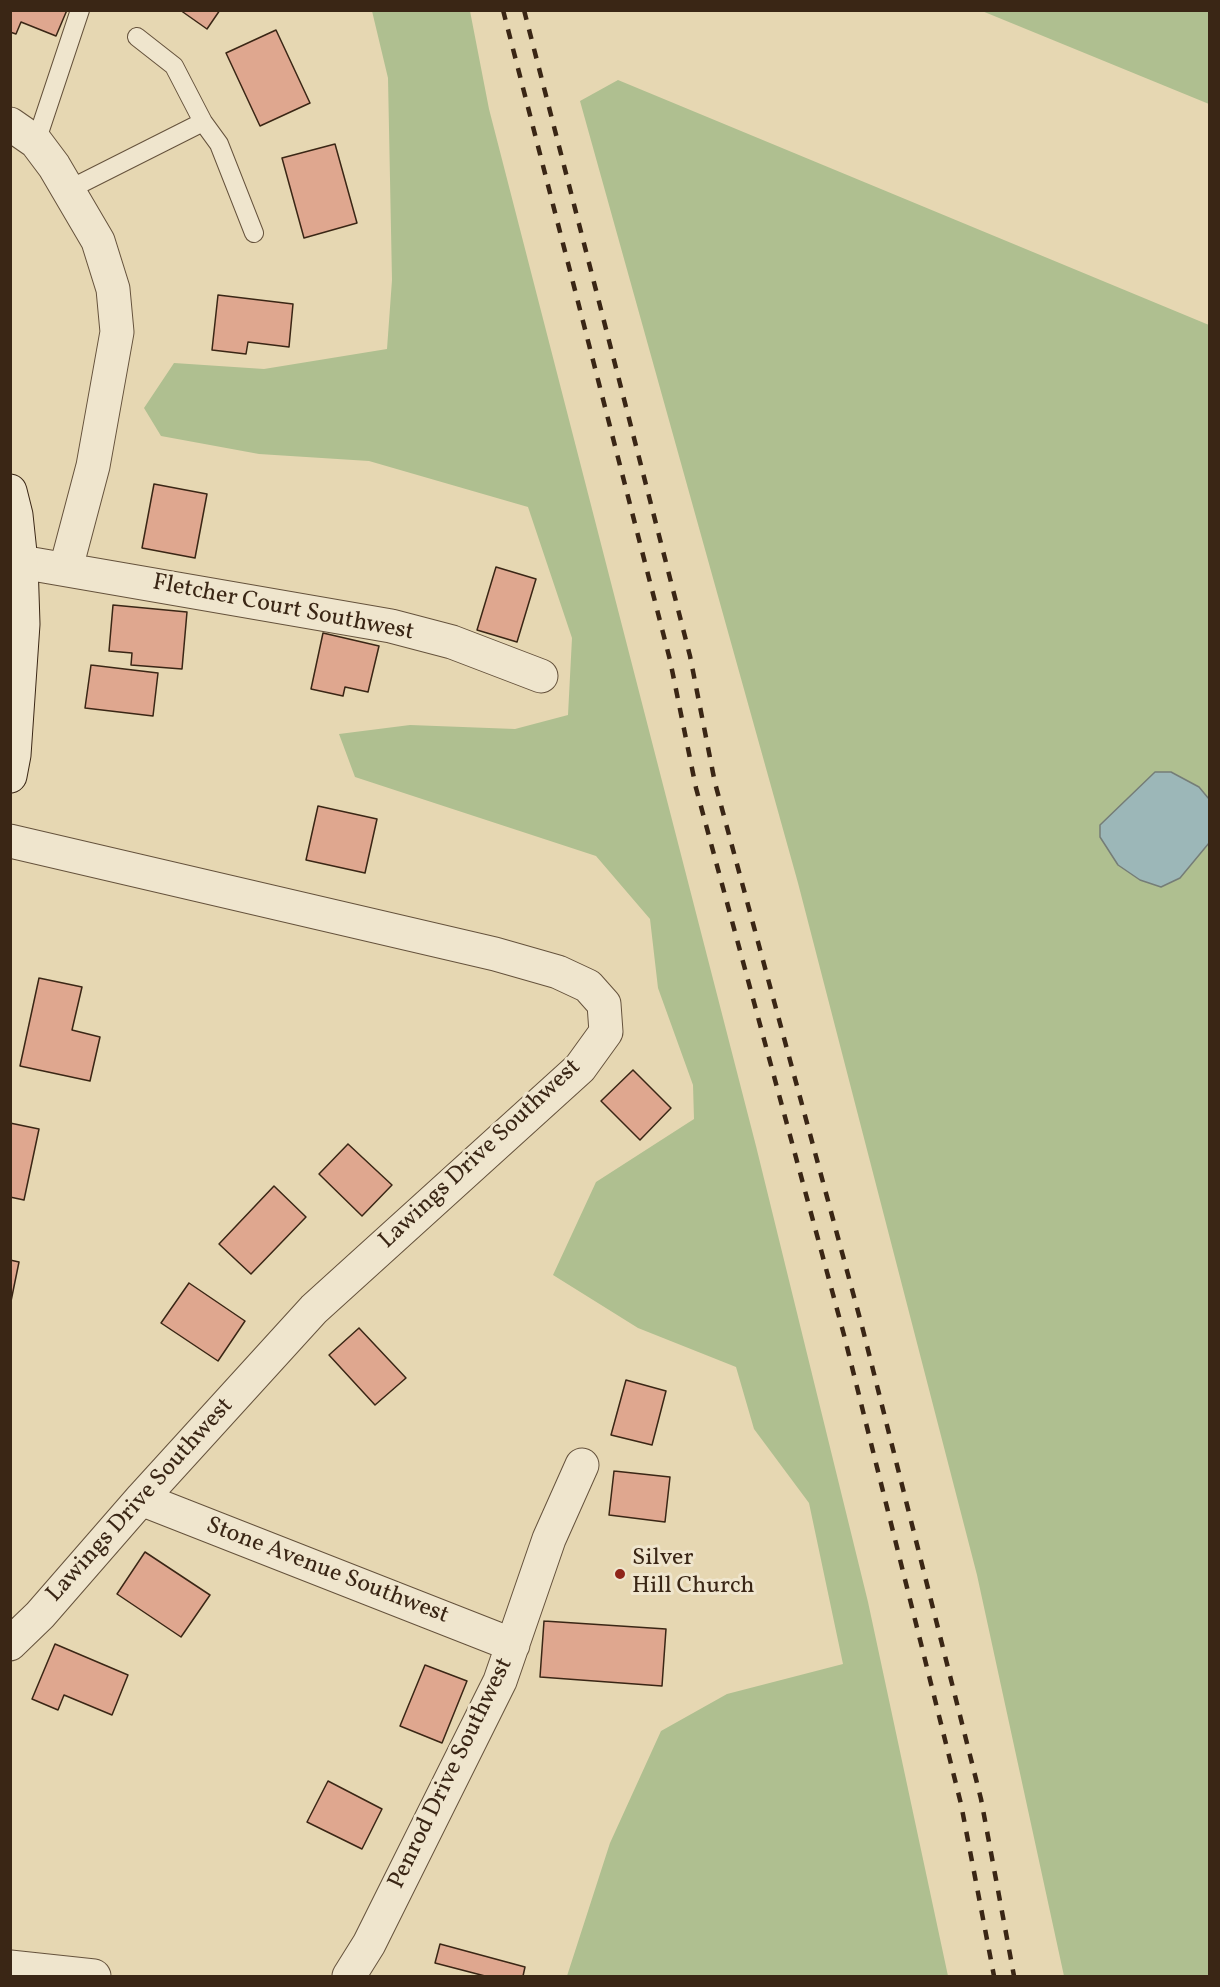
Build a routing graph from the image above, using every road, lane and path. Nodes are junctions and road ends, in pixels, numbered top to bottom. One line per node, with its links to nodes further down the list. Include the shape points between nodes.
1 (80, 10): 4 (lane)
2 (137, 37): 3 (lane, via 174,66)
3 (203, 122): 5 (lane); 6 (lane, via 219,144)
4 (23, 133): 5 (street)
5 (68, 190): 9 (street, via 98,241 113,289 117,332 93,466)
6 (254, 233)
7 (10, 490): 8 (street)
8 (21, 562): 9 (street, Fletcher Court Southwest); 11 (street, via 23,624)
9 (66, 568): 10 (street, Fletcher Court Southwest, via 391,627 452,642)
10 (541, 676)
11 (12, 762)
12 (10, 841): 14 (street, Lawings Drive Southwest, via 495,954 558,972 588,986 604,1004 606,1032 579,1068 314,1309)
13 (582, 1465): 16 (street, Penrod Drive Southwest, via 549,1539)
14 (141, 1499): 15 (street, Lawings Drive Southwest); 16 (street, Stone Avenue Southwest)
15 (10, 1644)
16 (513, 1645): 19 (street, Penrod Drive Southwest, via 500,1681)
17 (10, 1967): 18 (street)
18 (94, 1977)
19 (349, 1977)

